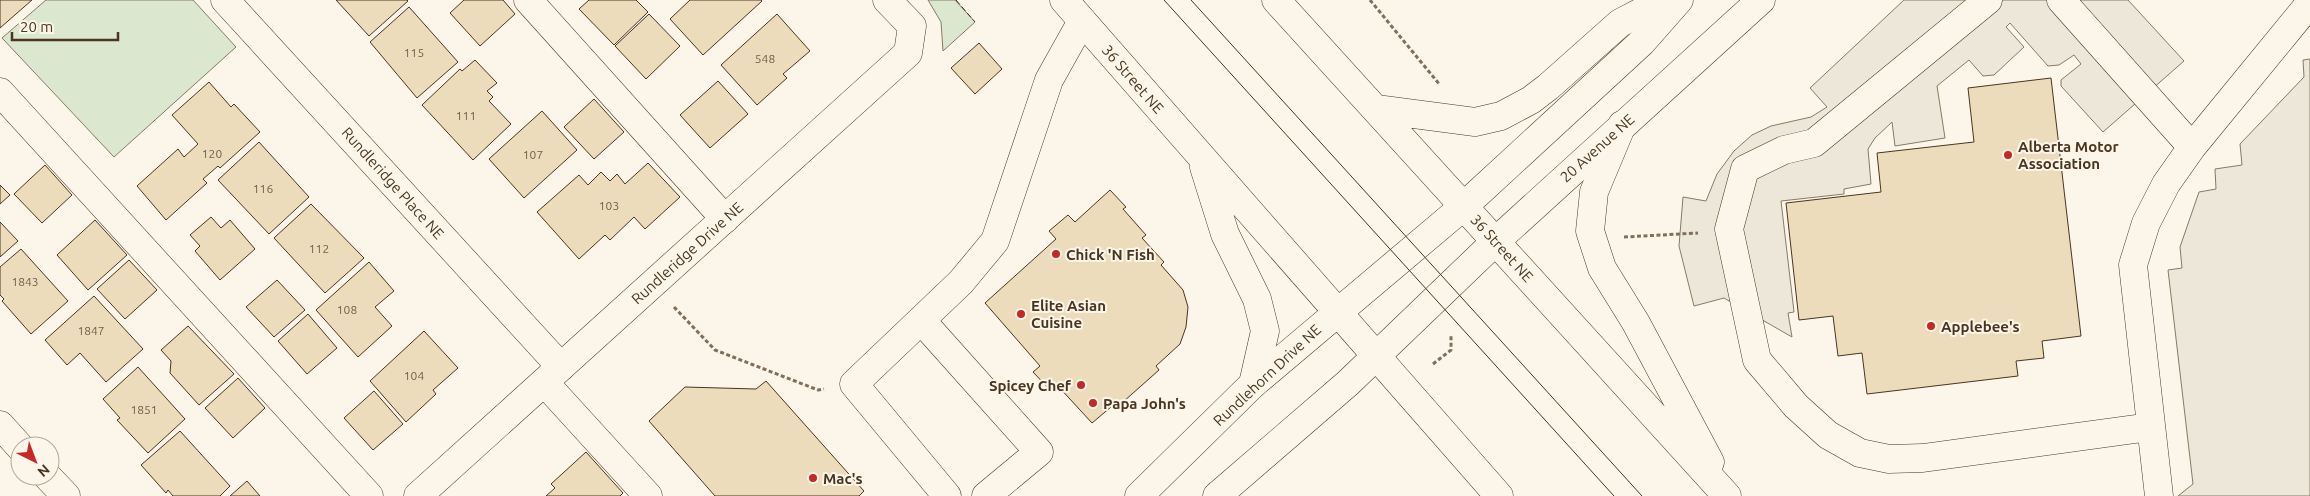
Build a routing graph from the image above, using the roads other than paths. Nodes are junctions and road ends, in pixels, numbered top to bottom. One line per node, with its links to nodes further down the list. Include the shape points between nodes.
1 (225, 0): 24 (street, Rundleridge Place NE)
2 (528, 0): 19 (street)
3 (887, 0): 19 (street, Rundleridge Drive NE, via 912,26 908,53)
4 (1064, 0): 12 (street, 36 Street NE)
5 (1276, 0): 14 (street, 36 Street NE)
6 (1664, 0): 14 (street, via 1620,23 1548,87 1501,116 1475,122)
7 (1679, 0): 18 (street, via 1642,42)
8 (1761, 0): 15 (street, 20 Avenue NE)
9 (1988, 0): 27 (street, via 1814,143 1784,150 1745,169 1729,229 1757,360 1796,406 1828,435 1860,453 1889,459 1923,458)
10 (2061, 0): 16 (street)
11 (2310, 3): 16 (street)
12 (1082, 20): 17 (street, 36 Street NE); 22 (street, via 1049,80 995,241 961,282)
13 (0, 92): 31 (street)
14 (1376, 110): 18 (street, 36 Street NE)
15 (1622, 126): 20 (street, 20 Avenue NE); 39 (street, via 1594,192 1590,231 1602,268 1636,323)
16 (2192, 147): 27 (street, via 2166,184 2146,223 2133,265)
17 (1200, 156): 21 (street, 36 Street NE); 25 (street, via 1225,234 1257,299 1265,331)
18 (1464, 206): 20 (street, 36 Street NE); 21 (street, Rundlehorn Drive NE)
19 (725, 218): 24 (street, Rundleridge Drive NE)
20 (1496, 241): 23 (street, 20 Avenue NE); 39 (street, 36 Street NE)
21 (1337, 311): 23 (street, 36 Street NE); 25 (street, Rundlehorn Drive NE)
22 (921, 320): 34 (street, via 854,384); 35 (street, via 1038,452)
23 (1376, 356): 37 (street); 38 (street, 36 Street NE)
24 (552, 374): 32 (street, Rundleridge Drive NE); 33 (street, Rundleridge Place NE)
25 (1254, 384): 36 (street, Rundlehorn Drive NE)
26 (0, 425): 28 (street)
27 (2150, 427): 40 (street)
28 (10, 436)
29 (56, 486): 30 (street)
30 (66, 496)
31 (369, 496)
32 (418, 496)
33 (648, 496)
34 (947, 496)
35 (986, 496)
36 (1139, 496)
37 (1217, 496)
38 (1499, 496)
39 (1728, 496)
40 (2159, 496)

